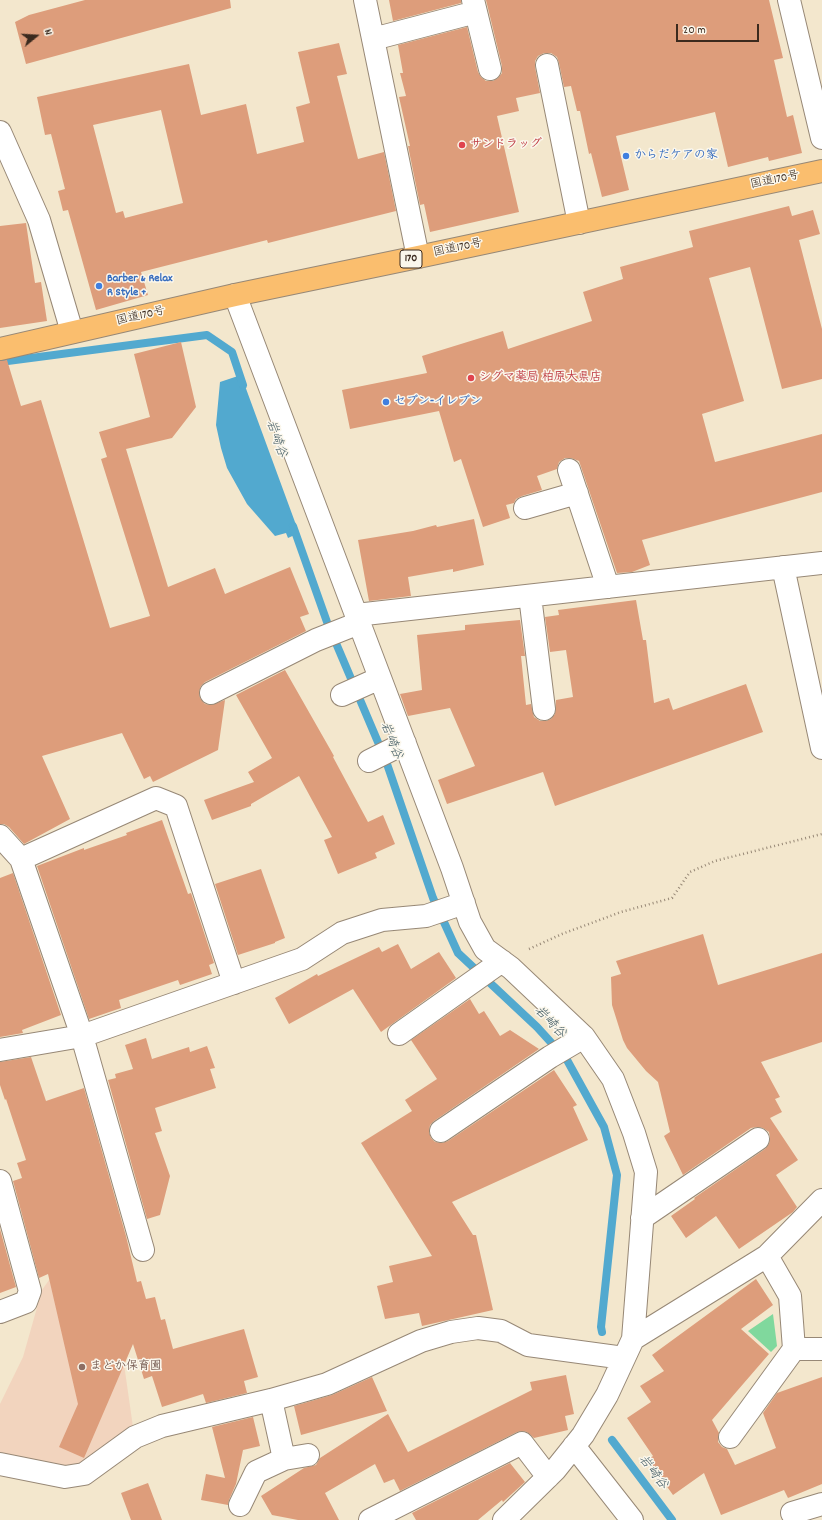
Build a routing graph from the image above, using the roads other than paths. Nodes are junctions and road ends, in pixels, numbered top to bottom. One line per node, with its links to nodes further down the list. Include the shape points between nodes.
1 (365, 0): 4 (street)
2 (789, 0): 8 (street)
3 (474, 6): 4 (street); 6 (street)
4 (373, 38): 11 (street)
5 (547, 65): 10 (street)
6 (490, 68)
7 (0, 132): 13 (street, via 39,220)
8 (822, 138)
9 (822, 171): 10 (highway, 国道170号 / 170)
10 (579, 223): 11 (highway, 国道170号 / 170)
11 (418, 258): 12 (highway, 国道170号 / 170)
12 (235, 295): 13 (highway, 国道170号 / 170); 22 (street)
13 (72, 332): 14 (highway, 国道170号 / 170)
14 (0, 349)
15 (569, 470): 16 (street)
16 (577, 493): 17 (street); 20 (street)
17 (526, 508)
18 (822, 563): 19 (street)
19 (783, 568): 20 (street); 28 (street)
20 (608, 587): 21 (street)
21 (530, 596): 22 (street); 26 (street)
22 (358, 619): 23 (street); 24 (street)
23 (380, 678): 25 (street); 27 (street)
24 (212, 693)
25 (342, 695)
26 (544, 709)
27 (405, 743): 29 (street); 32 (street)
28 (822, 748)
29 (369, 761)
30 (0, 836): 31 (street)
31 (21, 859): 34 (street, via 156,798 176,806); 36 (street)
32 (458, 905): 33 (street, via 485,949); 34 (street, via 426,916 382,920 342,933 302,958)
33 (502, 962): 35 (street); 37 (street)
34 (234, 983): 36 (street)
35 (399, 1034)
36 (82, 1036): 38 (street); 44 (street)
37 (584, 1037): 39 (street); 43 (street, via 613,1079 634,1133 646,1172)
38 (0, 1050)
39 (441, 1131)
40 (758, 1139): 43 (street)
41 (0, 1181): 46 (street, via 30,1291 26,1302)
42 (822, 1200): 45 (street)
43 (642, 1218): 47 (street)
44 (143, 1250)
45 (766, 1256): 47 (street); 48 (street, via 790,1296)
46 (0, 1312)
47 (628, 1348): 50 (street, via 528,1345 502,1331 478,1328 451,1332 422,1341 327,1384); 52 (street, via 607,1395)
48 (794, 1349): 49 (street); 51 (street)
49 (822, 1349)
50 (271, 1400): 54 (street); 55 (street, via 162,1426 134,1437 84,1474 65,1477)
51 (730, 1437)
52 (574, 1446): 56 (street); 61 (street)
53 (308, 1456): 54 (street)
54 (284, 1459): 58 (street, via 256,1472)
55 (0, 1464)
56 (548, 1477): 59 (street, via 522,1443); 60 (street)
57 (822, 1504): 62 (street, via 792,1513)
58 (240, 1505)
59 (384, 1517)
60 (504, 1520)
61 (632, 1520)
62 (796, 1520)

